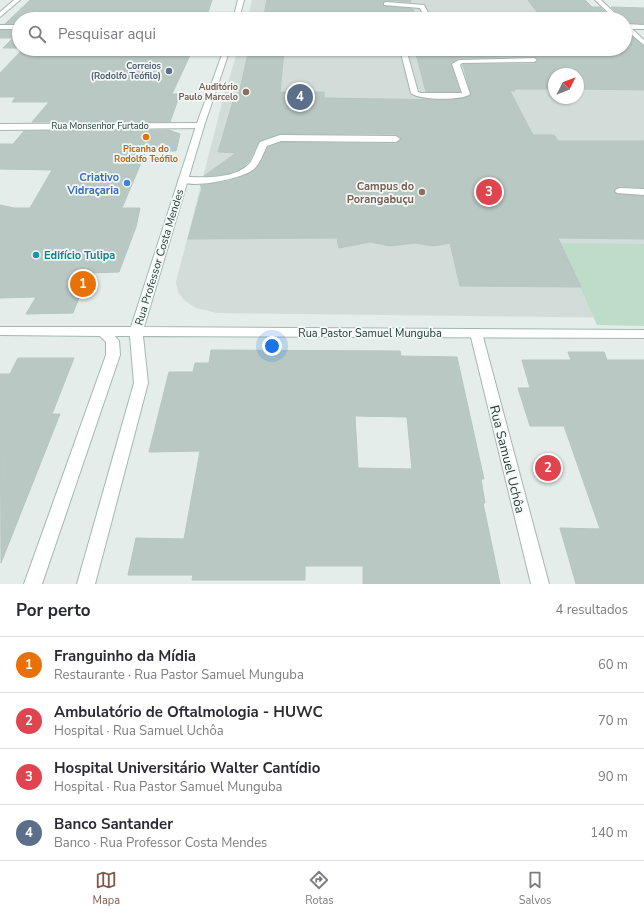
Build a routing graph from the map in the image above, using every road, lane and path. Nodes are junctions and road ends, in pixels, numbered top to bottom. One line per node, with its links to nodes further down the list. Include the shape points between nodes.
1 (17, 0): 8 (street)
2 (241, 0): 5 (street)
3 (598, 0): 7 (street)
4 (386, 4): 6 (street, via 421,5)
5 (238, 12)
6 (426, 12)
7 (611, 12)
8 (0, 15)
9 (632, 26): 12 (street)
10 (0, 27): 11 (street)
11 (12, 27)
12 (644, 27)
13 (632, 32): 14 (street)
14 (644, 43)
15 (225, 56): 18 (street, Rua Professor Costa Mendes)
16 (405, 56): 17 (street, via 415,93 420,96 466,94 456,64 459,61)
17 (534, 60)
18 (200, 126): 19 (street, Rua Monsenhor Furtado); 21 (street, Rua Professor Costa Mendes)
19 (0, 127)
20 (396, 139): 21 (street, via 280,138 264,144 251,167 237,175 218,179)
21 (183, 180): 26 (street, Rua Professor Costa Mendes)
22 (620, 192): 23 (street)
23 (644, 192)
24 (103, 331): 25 (street, Rua Pastor Samuel Munguba); 26 (street, Rua Pastor Samuel Munguba); 29 (street, via 112,341 114,355)
25 (0, 332)
26 (136, 332): 27 (street, Rua Pastor Samuel Munguba); 30 (street, Rua Professor Costa Mendes, via 141,383)
27 (476, 333): 28 (street, Rua Pastor Samuel Munguba); 31 (street, Rua Samuel Uchôa)
28 (644, 334)
29 (33, 584)
30 (86, 584)
31 (540, 584)

